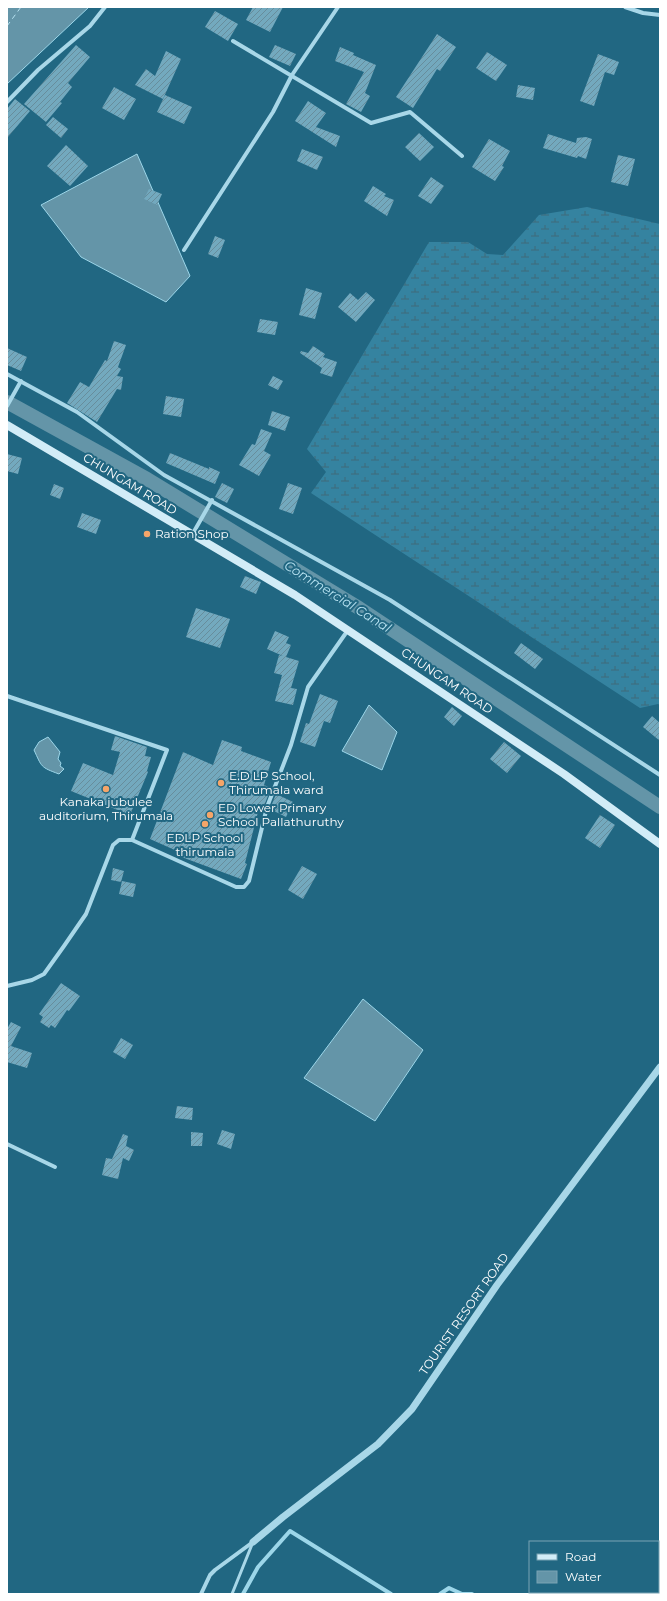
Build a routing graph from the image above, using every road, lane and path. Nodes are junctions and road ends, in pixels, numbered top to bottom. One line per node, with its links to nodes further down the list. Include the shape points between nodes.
1 (105, 7): 7 (street, via 90,26 38,70)
2 (338, 7): 6 (street)
3 (625, 7): 4 (street)
4 (660, 15)
5 (233, 41): 6 (street)
6 (292, 74): 8 (street, via 371,123 410,112); 9 (street, via 273,112)
7 (7, 102)
8 (462, 156)
9 (184, 250)
10 (7, 374): 11 (street)
11 (21, 381): 12 (street); 14 (street, via 77,412 164,475)
12 (7, 406)
13 (7, 425): 15 (main road, CHUNGAM ROAD)
14 (212, 500): 15 (street); 18 (street, via 390,600)
15 (192, 535): 16 (main road, CHUNGAM ROAD)
16 (349, 630): 19 (street, via 308,687 291,745 267,807 250,876 244,887 236,888); 20 (main road, CHUNGAM ROAD, via 564,774)
17 (7, 696): 19 (street, via 168,750)
18 (660, 775)
19 (132, 840): 21 (street, via 119,840 113,845 86,914 44,974 32,980)
20 (660, 844)
21 (7, 986)
22 (660, 1067): 25 (street, TOURIST RESORT ROAD, via 496,1285 412,1409 378,1444 283,1516)
23 (7, 1144): 24 (street)
24 (55, 1168)
25 (254, 1542): 26 (street, via 215,1570); 27 (lane)
26 (201, 1594)
27 (232, 1594)

